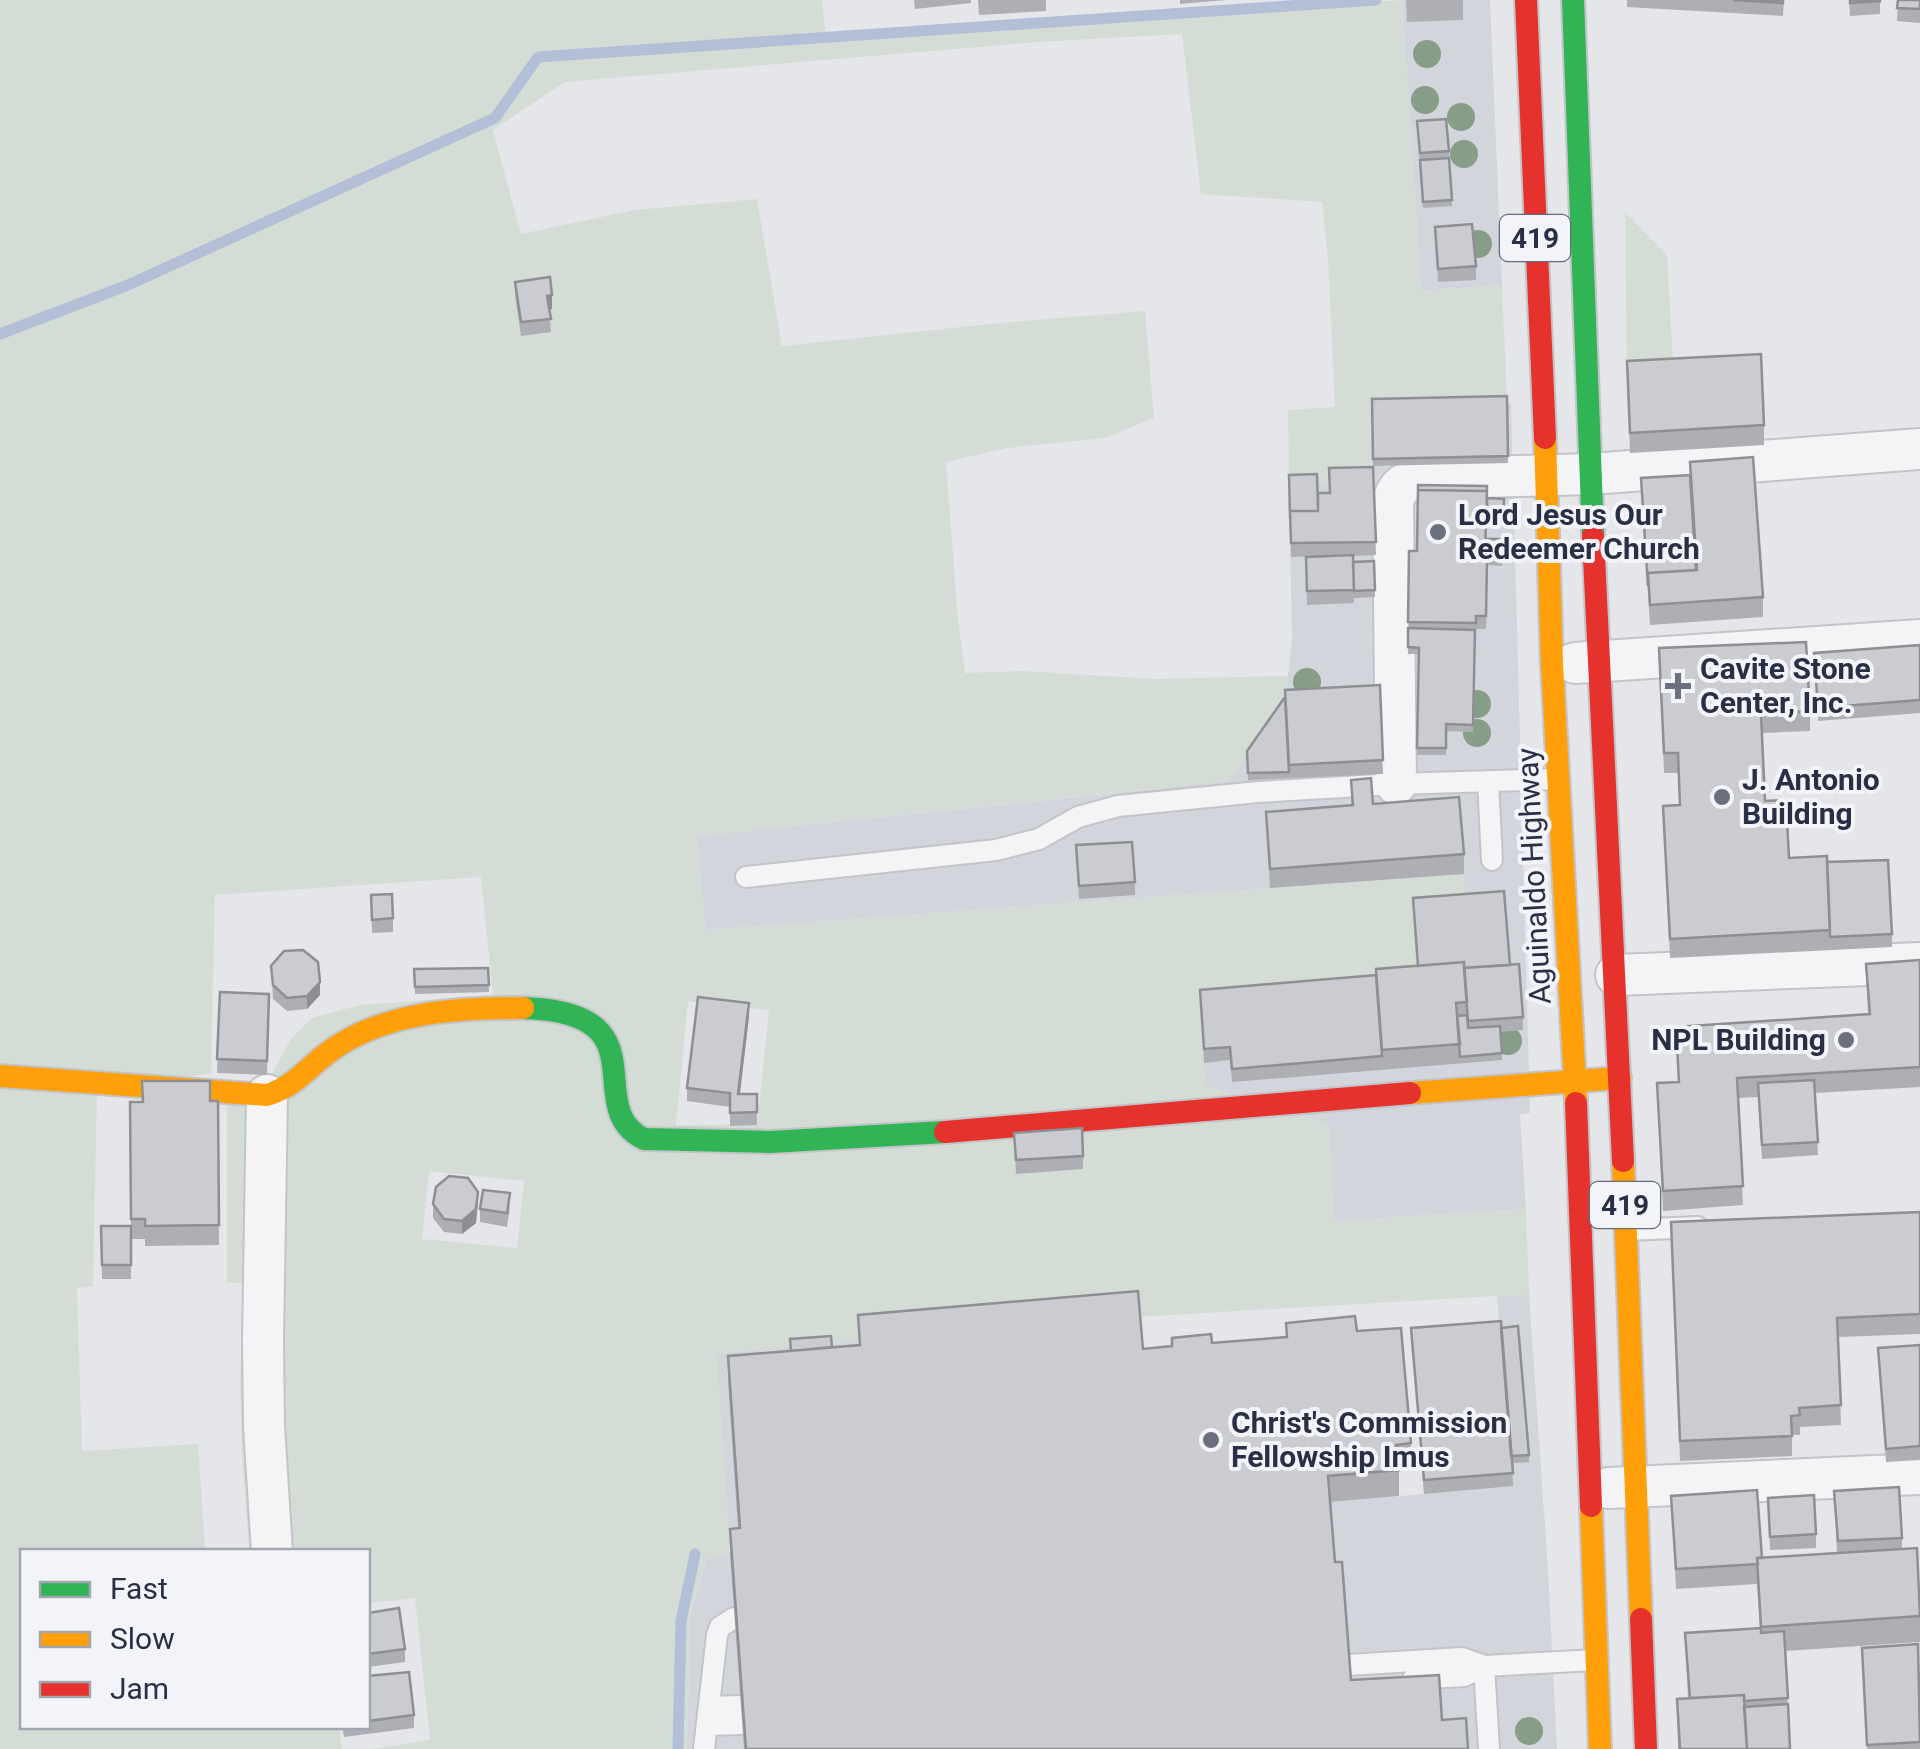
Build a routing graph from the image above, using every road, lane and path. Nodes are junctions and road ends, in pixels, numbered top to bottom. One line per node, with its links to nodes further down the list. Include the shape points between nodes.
1 (1526, 0): 5 (main road, Aguinaldo Highway / 419)
2 (1573, 0): 4 (main road, Aguinaldo Highway / 419)
3 (1920, 448): 4 (street)
4 (1591, 474): 5 (street); 7 (main road, Aguinaldo Highway / 419)
5 (1546, 476): 8 (main road, Aguinaldo Highway / 419); 11 (street, via 1416,478 1394,495)
6 (1920, 640): 7 (street)
7 (1600, 662): 8 (street); 15 (main road, Aguinaldo Highway / 419)
8 (1552, 664): 9 (main road, Aguinaldo Highway / 419)
9 (1559, 779): 10 (lane); 18 (main road, Aguinaldo Highway / 419)
10 (1488, 781): 11 (lane); 12 (lane)
11 (1396, 784): 13 (lane, via 1118,806 996,850)
12 (1492, 860)
13 (746, 878)
14 (1920, 963): 15 (street)
15 (1616, 975): 17 (main road, Aguinaldo Highway / 419)
16 (0, 1076): 19 (main road)
17 (1620, 1078): 18 (main road); 21 (main road, Aguinaldo Highway / 419)
18 (1575, 1080): 19 (main road, via 917,1134 653,1142 636,1137 626,1124 598,1026 565,1012 518,1008 436,1011 374,1026 330,1050 300,1081); 24 (main road, Aguinaldo Highway / 419)
19 (267, 1095): 25 (street, via 263,1342)
20 (1711, 1226): 21 (lane)
21 (1626, 1230): 23 (main road, Aguinaldo Highway / 419)
22 (1920, 1474): 23 (street)
23 (1636, 1487): 24 (street); 27 (main road, Aguinaldo Highway / 419)
24 (1591, 1489): 27 (main road, Aguinaldo Highway / 419)
25 (272, 1549)
26 (734, 1618): 31 (lane, via 716,1635)
27 (1620, 1658): 28 (lane); 32 (main road, Aguinaldo Highway / 419); 37 (main road, Aguinaldo Highway / 419)
28 (1484, 1666): 29 (lane, via 1462,1658); 34 (lane)
29 (1349, 1674)
30 (742, 1715): 31 (lane)
31 (708, 1716): 33 (lane)
32 (1600, 1722): 35 (lane); 36 (main road, Aguinaldo Highway / 419)
33 (704, 1749)
34 (1489, 1749)
35 (1580, 1749)
36 (1600, 1749)
37 (1646, 1749)

